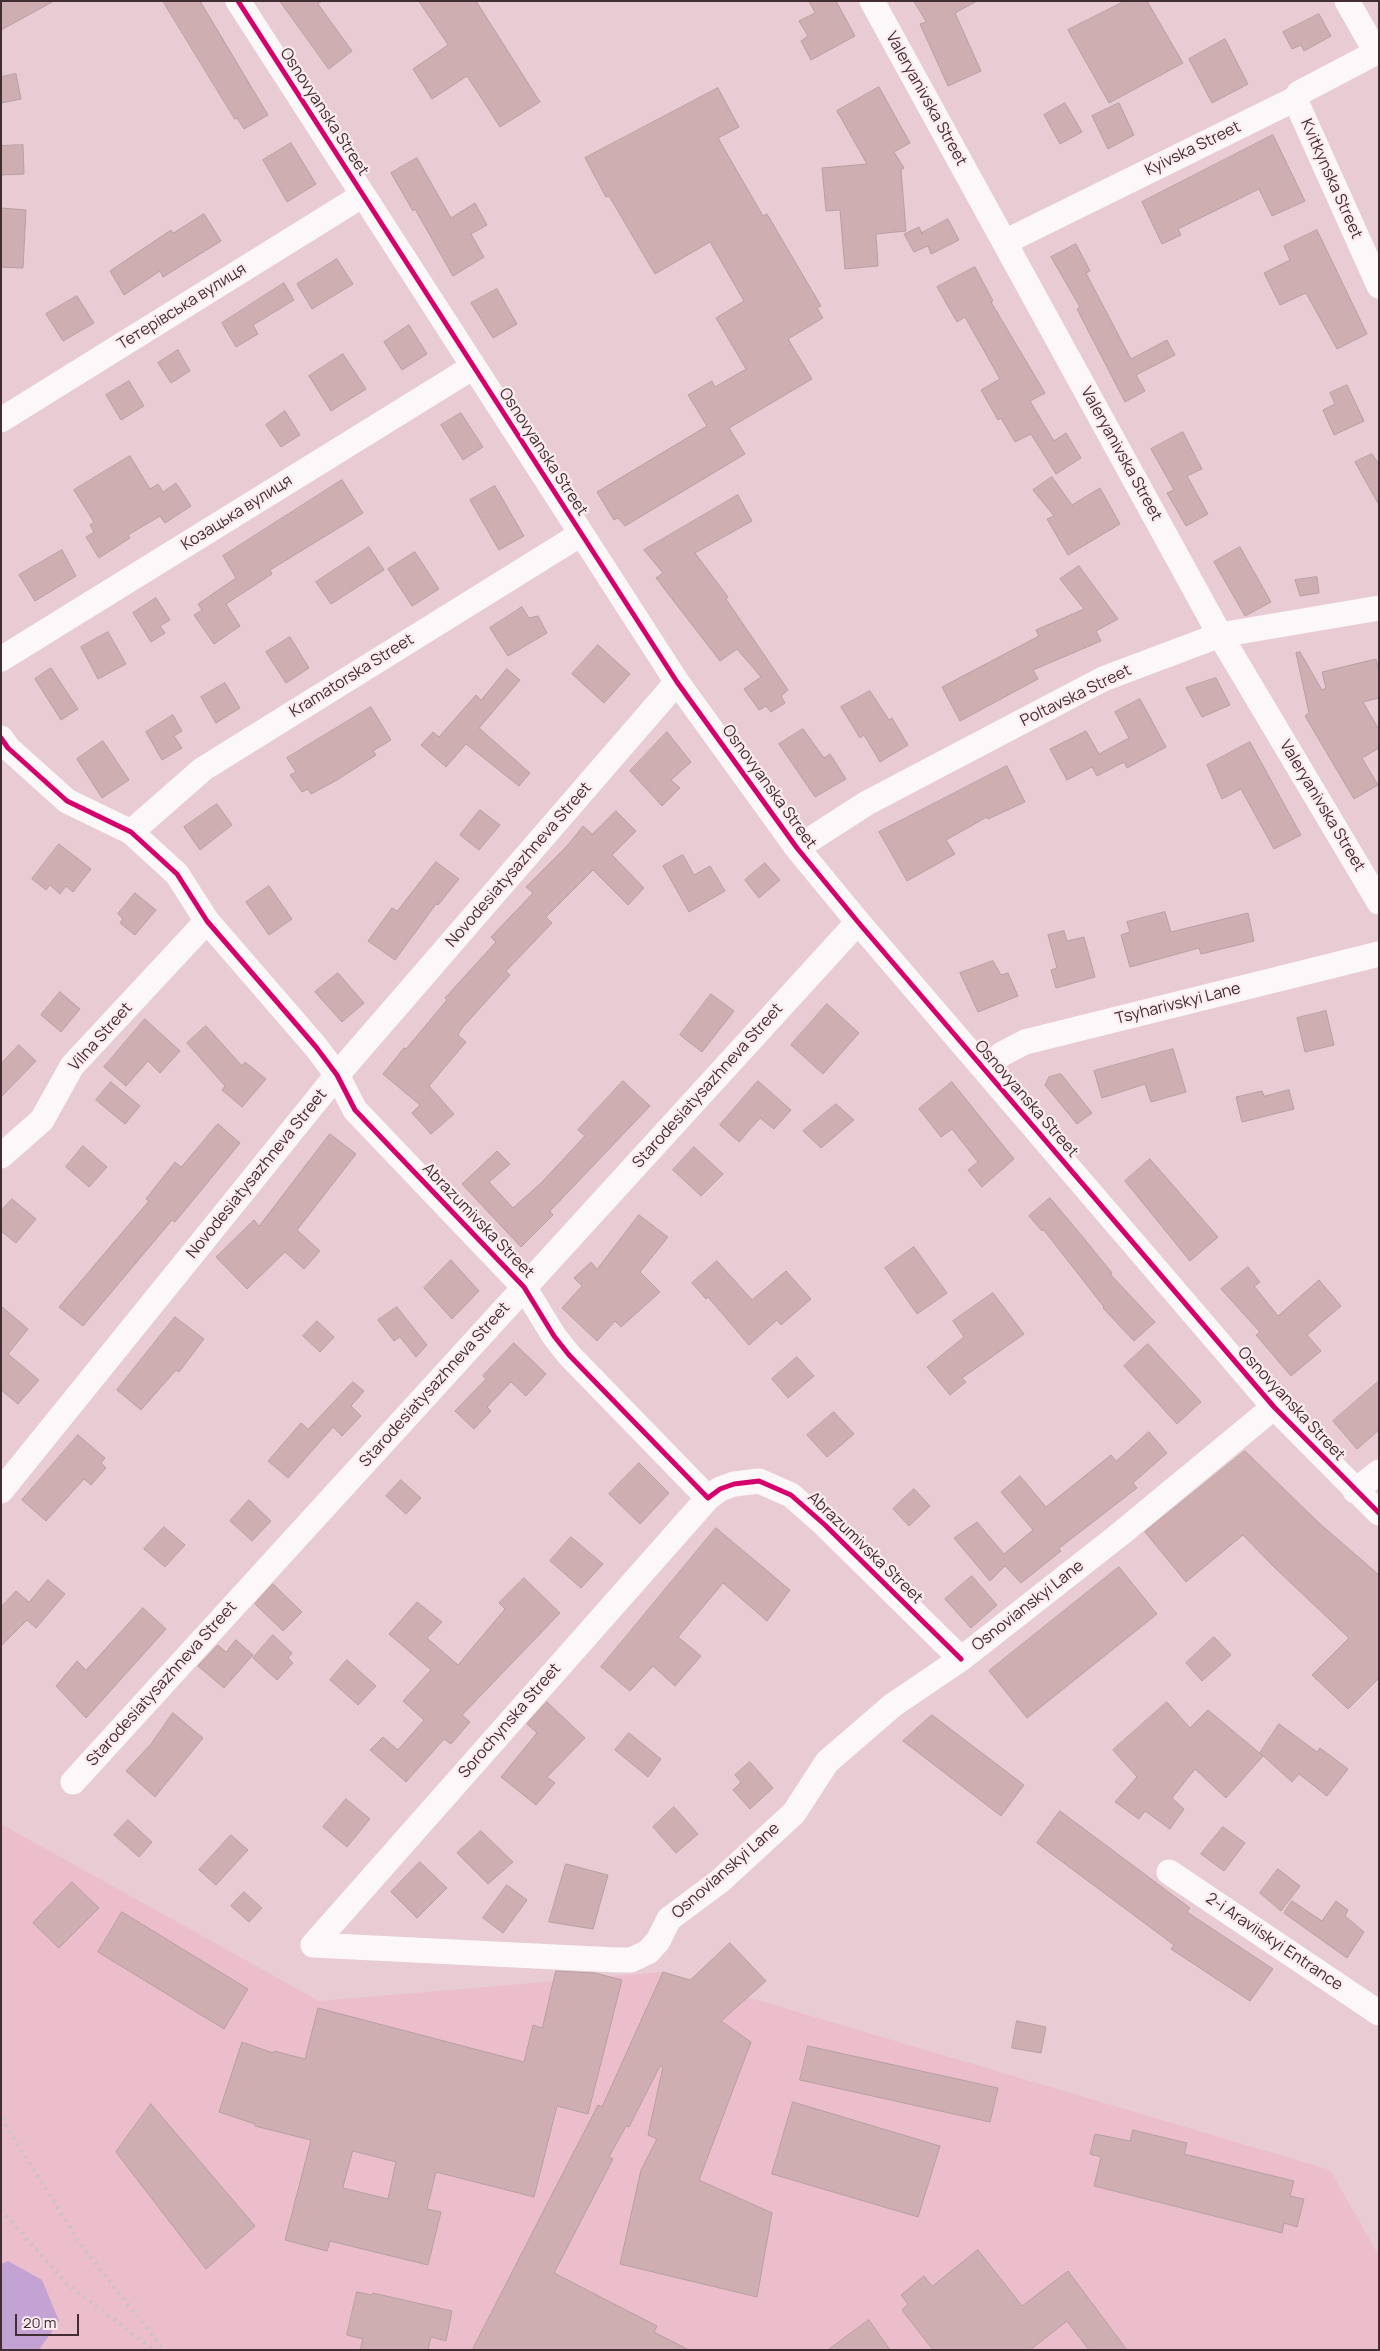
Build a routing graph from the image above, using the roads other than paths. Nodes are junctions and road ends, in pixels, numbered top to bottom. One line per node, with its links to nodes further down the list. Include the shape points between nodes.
1 (238, 1): 6 (street, Osnovyanska Street)
2 (872, 1): 7 (street, Valeryanivska Street)
3 (1347, 1): 4 (street)
4 (1378, 52): 5 (street, Kyivska Street, via 1299,93)
5 (1295, 99): 7 (street, Kyivska Street); 8 (street, Kvitkynska Street)
6 (362, 195): 9 (street, Osnovyanska Street); 10 (street, Тетерівська вулиця)
7 (1005, 242): 13 (street, Valeryanivska Street)
8 (1379, 286)
9 (474, 367): 11 (street, Osnovyanska Street); 14 (street, Козацька вулиця)
10 (1, 420)
11 (582, 534): 15 (street, Osnovyanska Street); 17 (street, Kramatorska Street, via 203,769)
12 (1379, 608): 13 (street, Poltavska Street)
13 (1220, 635): 18 (street, Poltavska Street, via 1103,679 867,803); 19 (street, Valeryanivska Street)
14 (1, 659)
15 (677, 682): 18 (street, Osnovyanska Street); 24 (street, Novodesiatysazhneva Street)
16 (1, 738): 17 (street, Abrazumivska Street, via 67,801)
17 (131, 832): 20 (street, Abrazumivska Street, via 177,874)
18 (797, 848): 21 (street, Osnovyanska Street)
19 (1379, 902)
20 (207, 921): 24 (street, Abrazumivska Street); 25 (street, Vilna Street, via 72,1066 42,1120)
21 (858, 922): 23 (street, Osnovyanska Street); 26 (street, Starodesiatysazhneva Street)
22 (1379, 954): 23 (street, Tsyharivskyi Lane, via 1025,1042 1002,1054)
23 (984, 1069): 27 (street, Osnovyanska Street)
24 (337, 1075): 26 (street, Abrazumivska Street, via 355,1110); 29 (street, Novodesiatysazhneva Street)
25 (1, 1156)
26 (524, 1287): 31 (street, Abrazumivska Street, via 569,1355); 34 (street, Starodesiatysazhneva Street)
27 (1274, 1407): 30 (street, Osnovyanska Street); 33 (street, Osnovianskyi Lane)
28 (1379, 1472): 30 (street)
29 (1, 1491)
30 (1355, 1491): 32 (street, Osnovyanska Street)
31 (708, 1498): 33 (street, Abrazumivska Street, via 734,1484 760,1481 792,1495); 36 (street, Sorochynska Street)
32 (1379, 1513)
33 (961, 1659): 36 (street, Osnovianskyi Lane, via 893,1705 827,1762 794,1813 720,1881 669,1919 658,1941 648,1952 631,1960)
34 (73, 1782)
35 (1169, 1872): 37 (street, 2-i Araviiskyi Entrance)
36 (313, 1945)
37 (1379, 2013)

